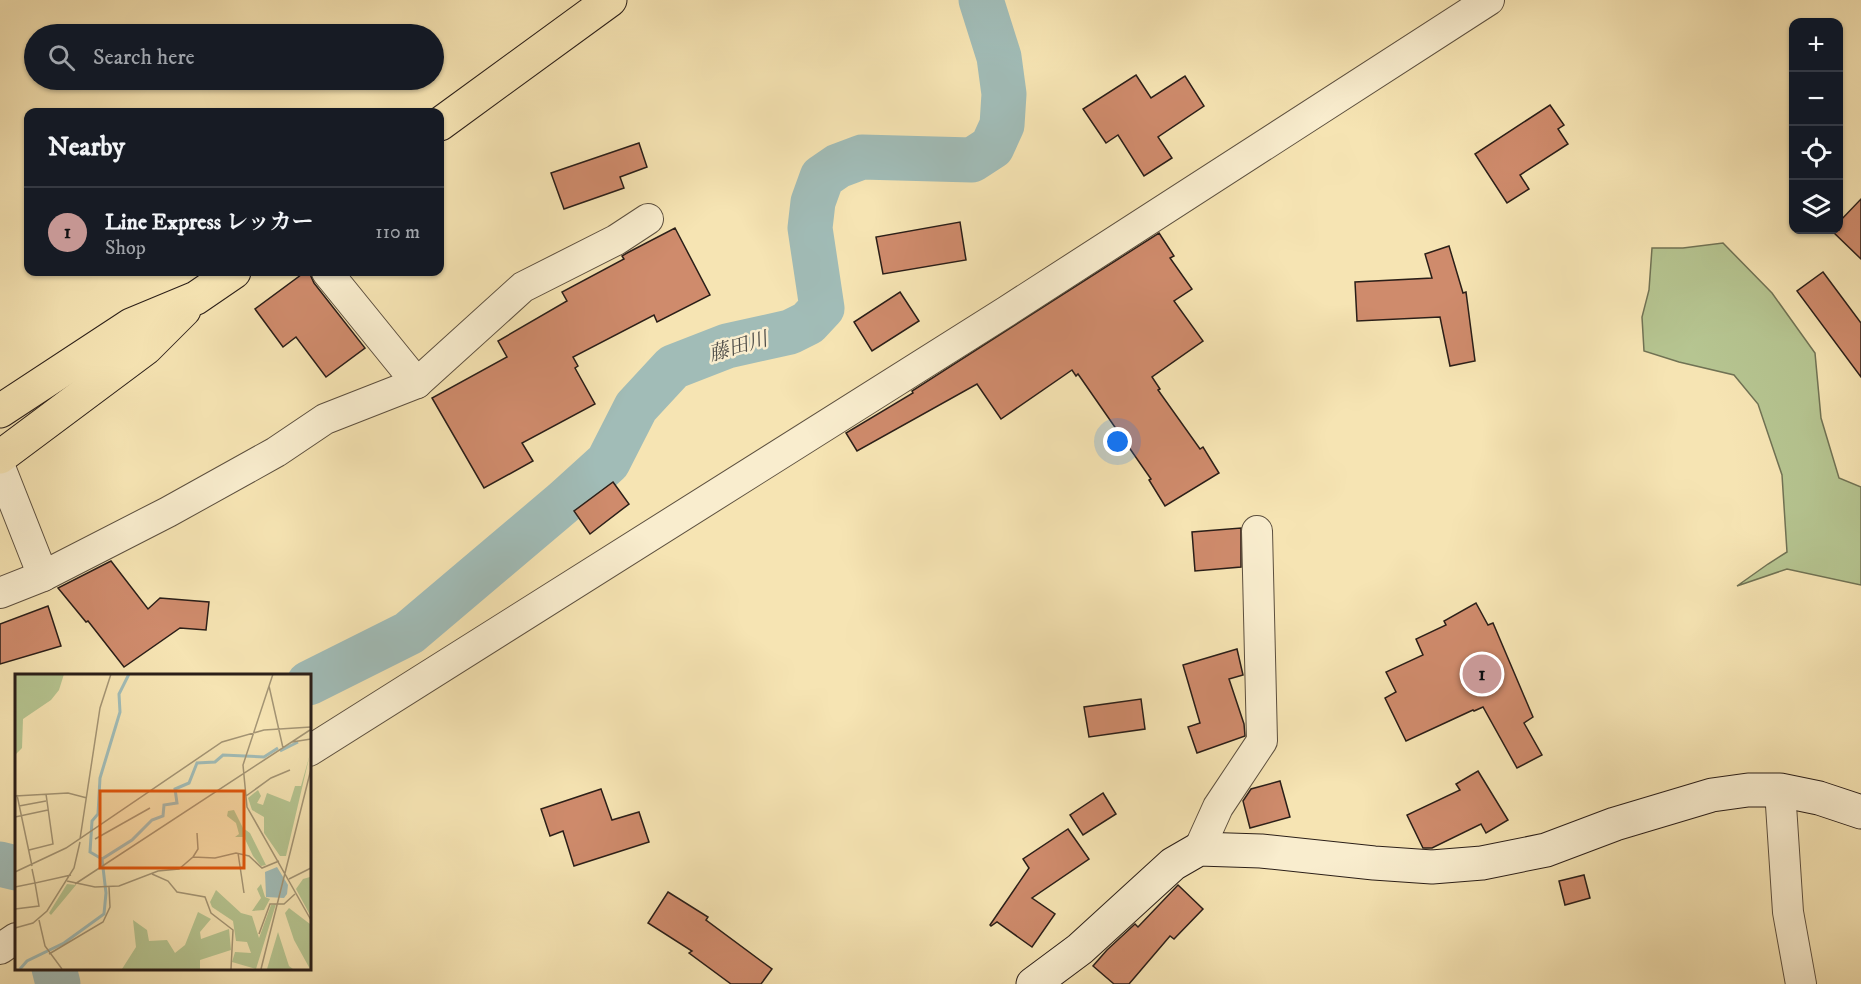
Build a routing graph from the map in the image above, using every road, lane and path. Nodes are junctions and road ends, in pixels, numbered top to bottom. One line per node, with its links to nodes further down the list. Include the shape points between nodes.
1 (610, 0): 3 (main road)
2 (1489, 0): 15 (street, via 1007,311)
3 (444, 121)
4 (648, 219): 8 (street, via 616,240 523,286)
5 (228, 276): 7 (main road)
6 (330, 276): 8 (street)
7 (196, 298): 9 (main road, via 131,326); 10 (main road, via 146,348)
8 (417, 383): 13 (street, via 325,419 266,458)
9 (0, 411)
10 (0, 457)
11 (0, 467): 13 (street)
12 (1257, 531): 18 (street, via 1262,741 1218,807)
13 (43, 576): 14 (street)
14 (0, 593)
15 (310, 750)
16 (1780, 790): 17 (street); 18 (street, via 1712,795 1546,850 1482,863 1432,867); 22 (street, via 1788,912)
17 (1861, 812)
18 (1199, 849): 21 (street, via 1173,864 1080,949)
19 (15, 939): 20 (street)
20 (0, 949)
21 (1033, 984)
22 (1801, 984)

